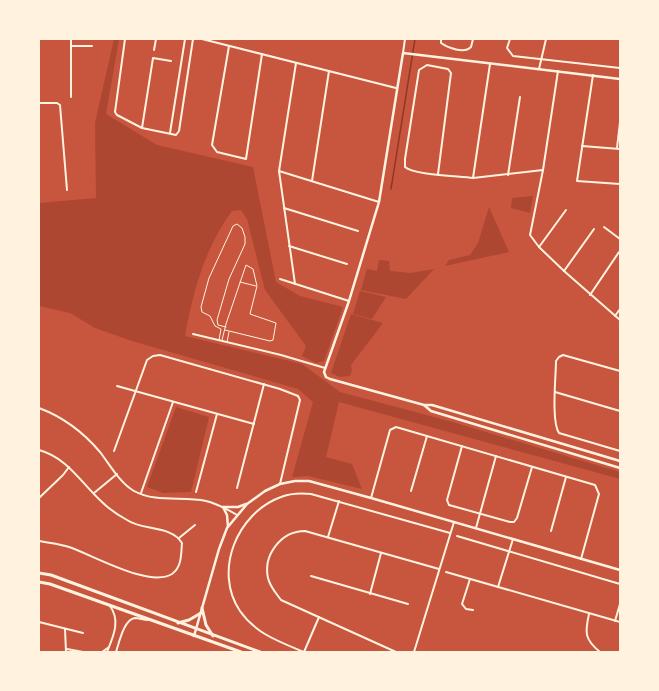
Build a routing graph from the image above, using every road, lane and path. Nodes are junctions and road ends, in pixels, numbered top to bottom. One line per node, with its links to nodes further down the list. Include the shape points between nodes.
1 (71, 39): 12 (street)
2 (125, 39): 33 (street, via 115,108 117,115)
3 (156, 39): 15 (street)
4 (185, 39): 34 (street)
5 (193, 39): 34 (street, via 178,134)
6 (202, 39): 14 (street)
7 (405, 39): 16 (street)
8 (441, 39): 9 (street, via 445,47 464,51 471,47)
9 (473, 39)
10 (510, 39): 18 (street, via 507,48 513,56)
11 (546, 39): 18 (street)
12 (71, 46): 13 (street); 29 (street)
13 (92, 46)
14 (228, 46): 17 (street); 17 (street, via 212,145 217,152 246,158)
15 (154, 50)
16 (403, 53): 21 (street); 28 (street)
17 (262, 54): 20 (street)
18 (541, 58): 22 (street); 23 (street)
19 (170, 61): 33 (street, via 153,58)
20 (296, 63): 24 (street); 38 (street)
21 (490, 64): 23 (street); 41 (street)
22 (620, 68)
23 (539, 69): 25 (street)
24 (329, 71): 28 (street); 42 (street)
25 (558, 71): 26 (street); 37 (street)
26 (593, 75): 27 (street); 35 (street)
27 (620, 79)
28 (396, 88): 45 (street)
29 (71, 97)
30 (520, 97): 40 (street)
31 (39, 103): 44 (street, via 60,105)
32 (620, 122): 36 (street)
33 (142, 128): 34 (street)
34 (170, 133)
35 (582, 146): 36 (street); 43 (street, via 577,182)
36 (618, 148)
37 (543, 170): 40 (street); 53 (street, via 530,235)
38 (279, 171): 42 (street); 46 (street)
39 (438, 174): 39 (street, via 451,73 448,69 427,65 419,70 405,159 406,167 410,171); 41 (street)
40 (508, 175): 41 (street)
41 (473, 178)
42 (312, 181): 45 (street)
43 (620, 184)
44 (67, 190)
45 (379, 202): 62 (street)
46 (284, 208): 50 (street); 52 (street)
47 (566, 210): 53 (street)
48 (604, 227): 51 (street)
49 (594, 229): 56 (street)
50 (358, 231)
51 (620, 239)
52 (289, 246): 55 (street); 59 (street)
53 (539, 247): 56 (street)
54 (619, 252): 61 (street)
55 (347, 264)
56 (564, 271): 61 (street)
57 (280, 279): 59 (street)
58 (239, 282): 60 (lane); 60 (lane, via 246,265 253,269); 66 (lane)
59 (294, 284): 62 (street)
60 (257, 286): 68 (lane, via 249,312 252,316 276,323 273,340)
61 (590, 295): 64 (street)
62 (349, 301): 72 (street)
63 (620, 309): 64 (street)
64 (615, 316): 65 (street)
65 (620, 320)
66 (226, 327): 67 (lane); 70 (lane, via 218,325 217,320 229,279 245,240 242,228 236,224 209,278 201,307 202,312 221,329)
67 (225, 330): 68 (lane); 70 (lane)
68 (230, 331): 71 (lane)
69 (193, 334): 70 (street)
70 (220, 340): 71 (street)
71 (227, 342): 72 (street)
72 (325, 368): 79 (street, via 324,374 330,379)
73 (620, 371): 77 (street, via 559,356 556,361)
74 (264, 384): 76 (street, via 160,355 147,360); 83 (street); 96 (street, via 298,396 300,400)
75 (117, 386): 76 (street)
76 (135, 392): 78 (street); 87 (street)
77 (555, 392): 81 (street); 88 (street, via 555,427 559,432)
78 (174, 402): 82 (street); 101 (street)
79 (424, 405): 90 (street, via 439,407); 93 (street, via 431,411)
80 (39, 408): 94 (street, via 72,425 86,437)
81 (620, 411)
82 (218, 414): 83 (street); 99 (street)
83 (254, 424): 97 (street)
84 (427, 436): 85 (street); 98 (street); 103 (street, via 396,428 390,430)
85 (462, 446): 89 (street); 108 (street, via 447,500 449,505)
86 (39, 450): 91 (street, via 50,453)
87 (114, 451)
88 (620, 451)
89 (496, 456): 92 (street); 108 (street)
90 (620, 462)
91 (69, 467): 100 (street); 102 (street)
92 (532, 467): 95 (street); 108 (street, via 514,522)
93 (620, 468)
94 (117, 474): 100 (street); 101 (street)
95 (566, 477): 113 (street); 122 (street, via 595,485 599,494)
96 (280, 484): 103 (street, via 309,481); 105 (street, via 264,491)
97 (237, 488)
98 (411, 491)
99 (196, 492)
100 (94, 493): 117 (street, via 101,502 129,522)
101 (141, 494): 106 (street, via 206,501)
102 (39, 498)
103 (372, 498): 109 (street)
104 (339, 501): 114 (street); 116 (street); 160 (street, via 311,494 295,493 279,497 246,521 237,535 231,552 230,585 240,611 267,637)
105 (247, 504): 106 (street); 107 (street)
106 (223, 507): 107 (street); 111 (street, via 227,515)
107 (237, 515): 111 (street)
108 (480, 515): 112 (street)
109 (454, 522): 112 (street); 114 (street)
110 (195, 525): 117 (street)
111 (227, 528): 136 (street)
112 (476, 528): 118 (street)
113 (551, 531)
114 (450, 533): 123 (street)
115 (457, 536): 120 (street)
116 (328, 537): 121 (street); 140 (street, via 305,531 293,532 279,542 271,553 268,565 270,584 281,600)
117 (179, 538): 119 (street, via 182,543 179,566 172,573 159,578 124,569 69,547)
118 (513, 539): 120 (street); 122 (street)
119 (39, 541)
120 (509, 551): 130 (street); 131 (street)
121 (381, 553): 123 (street); 132 (street)
122 (581, 559): 124 (street)
123 (439, 569): 162 (street)
124 (620, 570)
125 (446, 572): 128 (street)
126 (39, 573): 144 (main road, via 51,575)
127 (311, 576): 132 (street)
128 (470, 579): 131 (street); 137 (street, via 462,604 466,609)
129 (39, 582): 135 (main road)
130 (620, 584)
131 (498, 587): 139 (street)
132 (370, 594): 133 (street)
133 (408, 604)
134 (620, 604): 142 (street)
135 (109, 605): 141 (main road); 151 (street, via 116,617)
136 (202, 608): 138 (street); 150 (main road, via 206,625)
137 (473, 610)
138 (201, 613): 144 (main road, via 189,620); 147 (street)
139 (589, 614): 142 (street); 163 (street, via 586,633 591,644)
140 (319, 617): 160 (street); 161 (street)
141 (151, 619): 149 (main road); 157 (street, via 130,620)
142 (615, 621): 145 (street)
143 (39, 622): 146 (street)
144 (178, 622): 147 (main road)
145 (620, 622)
146 (65, 629): 148 (street); 152 (street)
147 (196, 629): 149 (street); 150 (main road)
148 (83, 632)
149 (194, 636): 158 (main road)
150 (213, 636): 159 (main road)
151 (109, 647): 155 (street); 156 (street)
152 (66, 649): 153 (street); 154 (street)
153 (66, 652)
154 (83, 652)
155 (102, 652)
156 (107, 652)
157 (116, 652)
158 (241, 652)
159 (260, 652)
160 (304, 652)
161 (396, 652)
162 (414, 652)
163 (600, 652)

